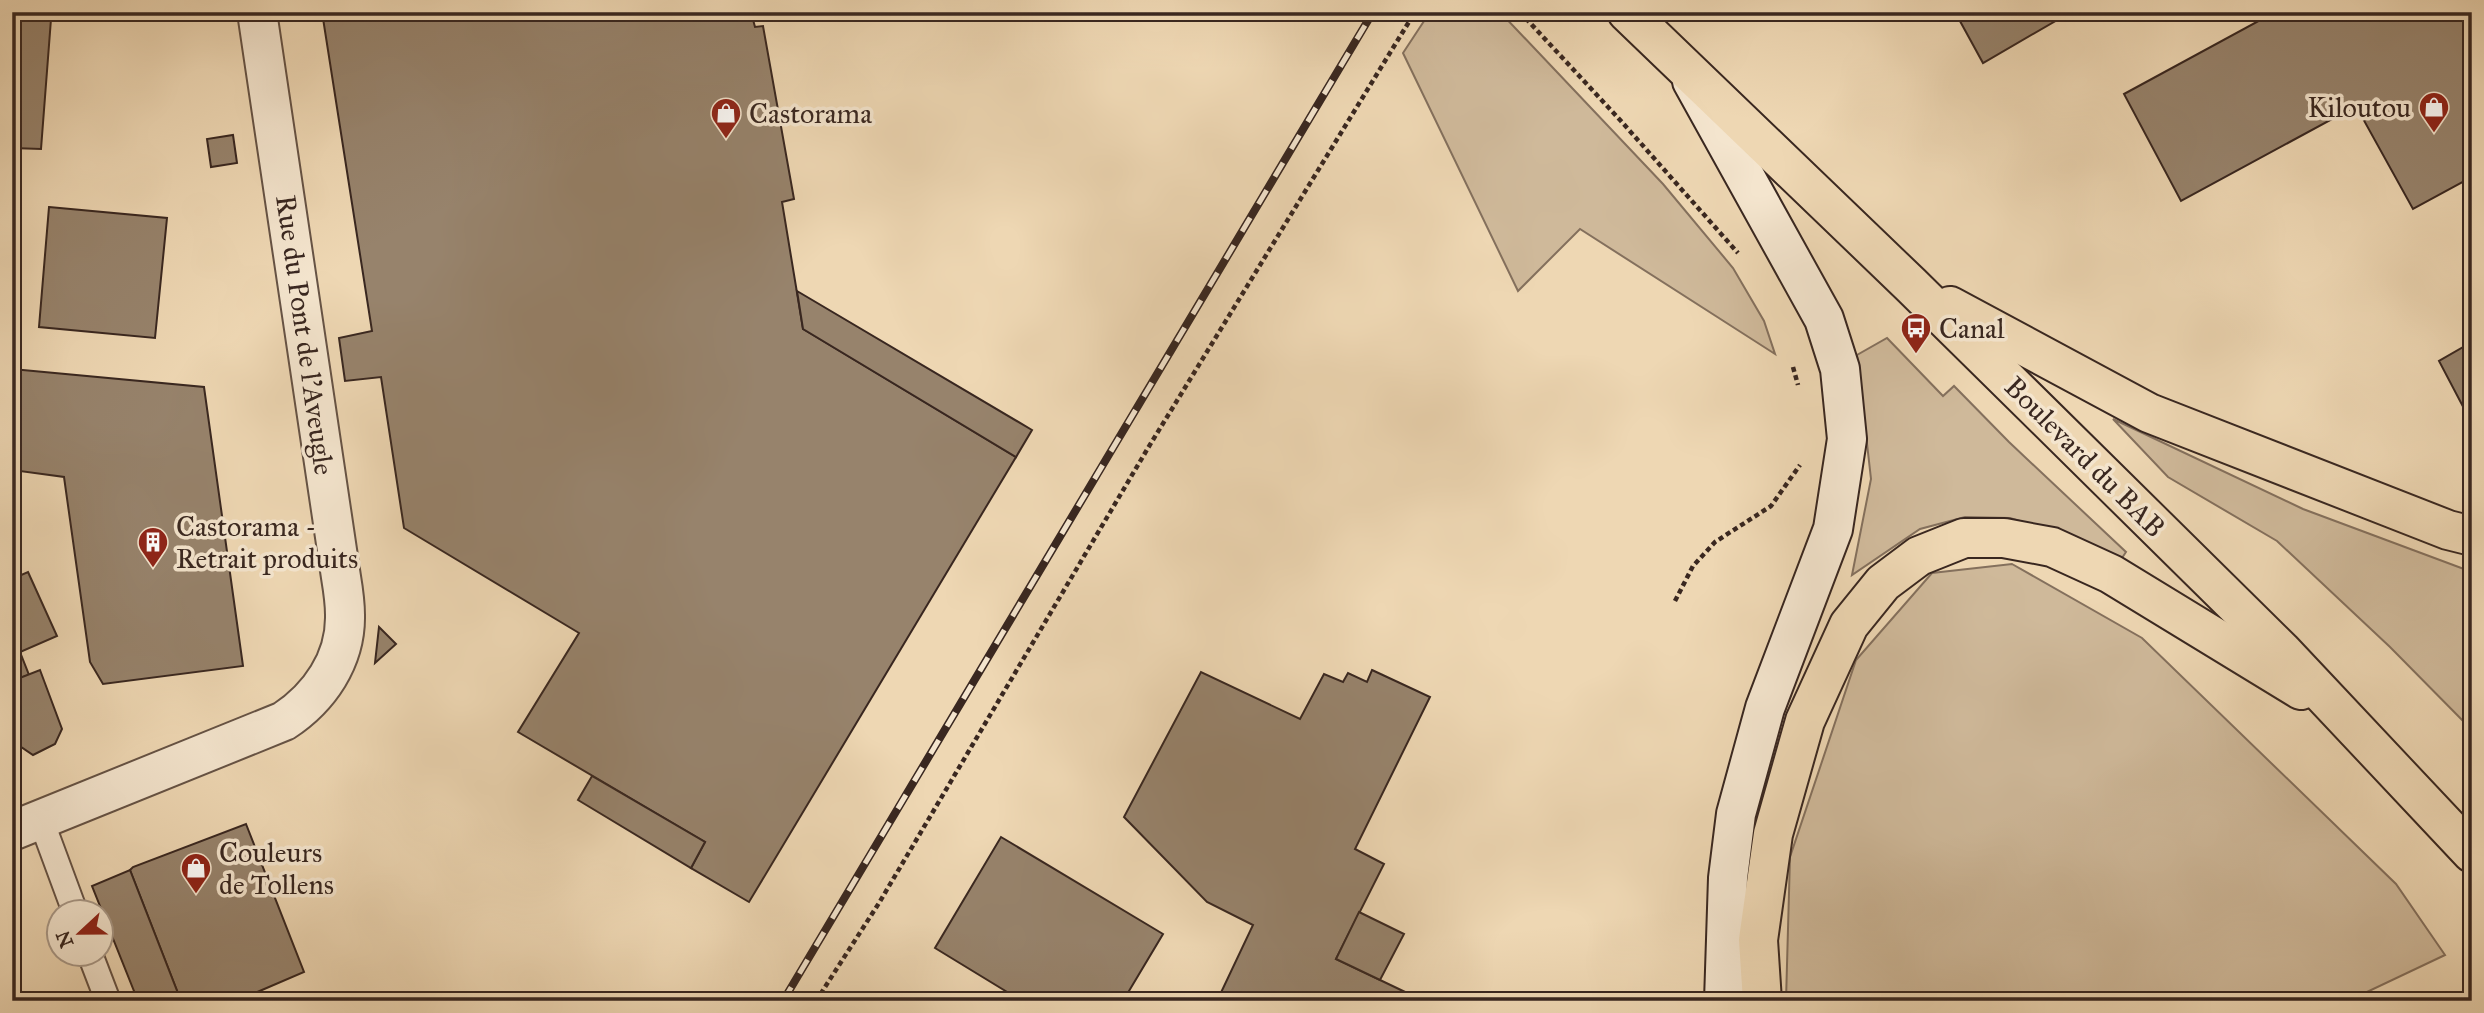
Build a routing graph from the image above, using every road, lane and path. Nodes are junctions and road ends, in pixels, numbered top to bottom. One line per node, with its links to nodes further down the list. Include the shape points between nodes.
1 (257, 12): 14 (street, Rue du Pont de l'Aveugle, via 341,577 342,644 317,693 284,721)
2 (1415, 12): 19 (path, via 1148,448 880,903)
3 (1520, 12): 6 (path)
4 (1627, 12): 5 (main road, Boulevard du BAB)
5 (1688, 73): 7 (main road, Boulevard du BAB); 20 (street, via 1824,319 1840,369 1847,439 1833,529 1765,708 1736,814 1728,878)
6 (1744, 263)
7 (1911, 285): 11 (main road, via 2148,413); 13 (main road, Boulevard du BAB, via 2282,651)
8 (1790, 355): 9 (path)
9 (1799, 392)
10 (1802, 455): 12 (path, via 1799,468 1771,506 1716,542 1693,566)
11 (2472, 536)
12 (1675, 601)
13 (2341, 715): 15 (main road, Boulevard du BAB); 21 (main road, via 2111,574 2052,547 2004,538 1964,538 1919,556 1883,583 1849,625 1805,721 1773,834 1758,940)
14 (27, 825): 16 (lane)
15 (2472, 853)
16 (67, 898)
17 (95, 968): 18 (lane)
18 (108, 1001)
19 (816, 1001)
20 (1724, 1001)
21 (1762, 1001)

